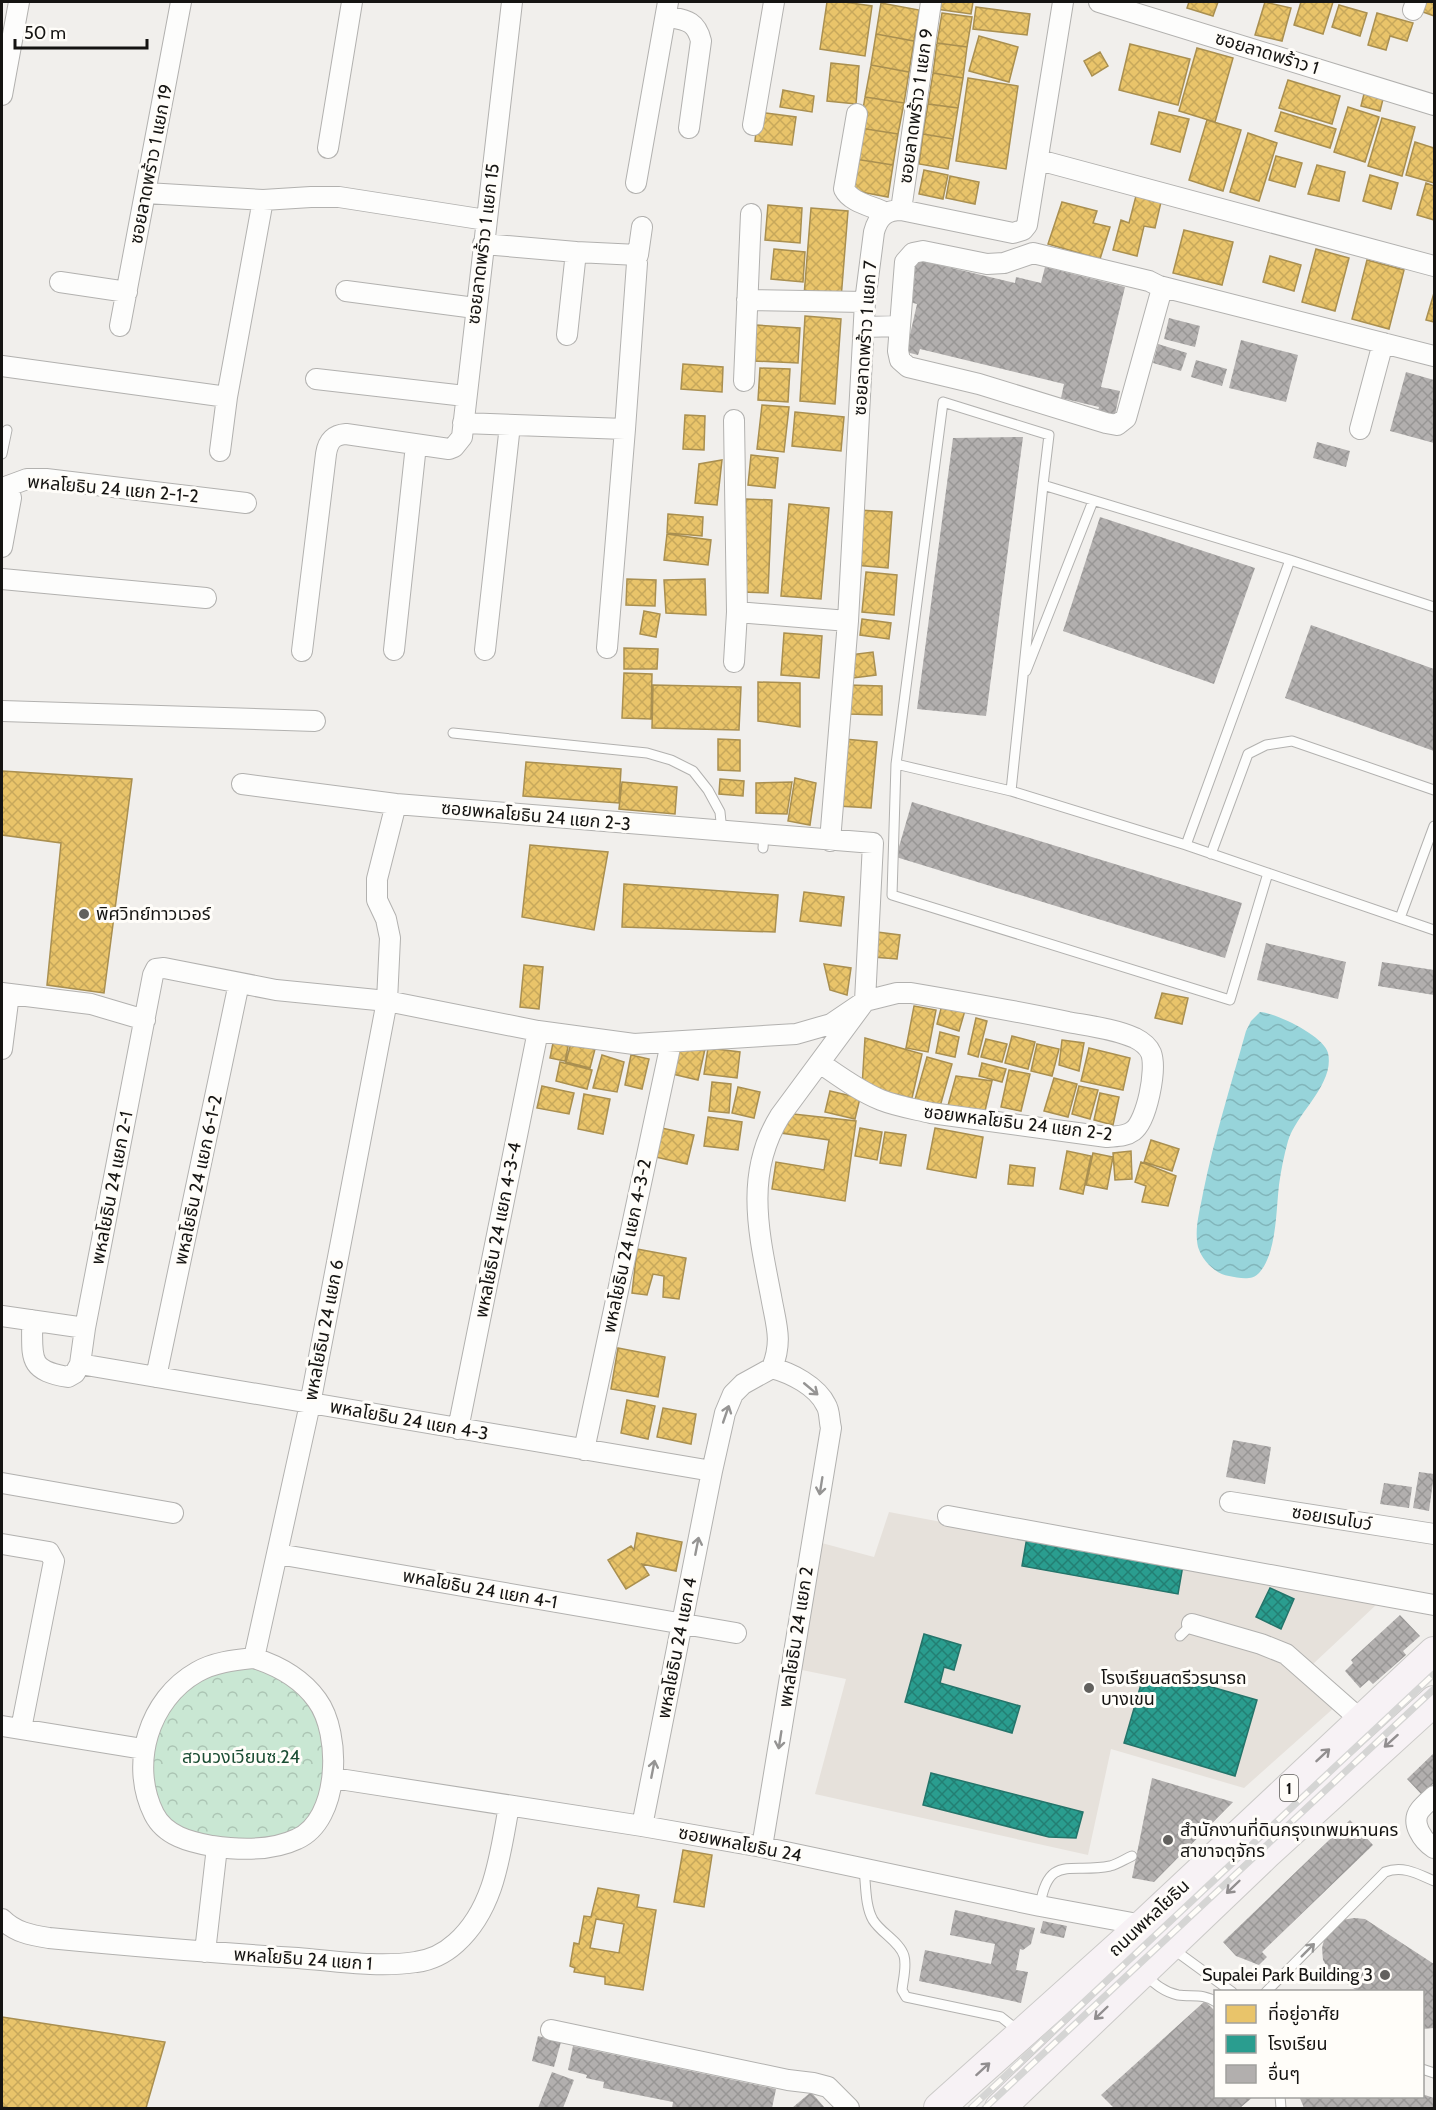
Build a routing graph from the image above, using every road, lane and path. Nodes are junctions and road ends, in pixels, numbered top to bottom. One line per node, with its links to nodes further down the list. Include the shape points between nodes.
1 (19, 2): 10 (street)
2 (182, 2): 18 (street, ซอยลาดพร้าว 1 แยก 19)
3 (352, 2): 15 (street)
4 (512, 2): 22 (street, ซอยลาดพร้าว 1 แยก 15)
5 (774, 2): 13 (street)
6 (931, 2): 20 (street, ซอยลาดพร้าว 1 แยก 9)
7 (1063, 2): 16 (street)
8 (1107, 3): 11 (street, ซอยลาดพร้าว 1)
9 (667, 9): 14 (street, via 698,29 700,41); 17 (street)
10 (2, 95)
11 (1434, 105)
12 (857, 114): 20 (street, via 844,189 856,200)
13 (753, 125)
14 (689, 128)
15 (328, 148)
16 (1039, 160): 20 (street, via 1027,225 1019,232); 27 (street)
17 (636, 183)
18 (146, 193): 19 (street); 31 (street, ซอยลาดพร้าว 1 แยก 19)
19 (263, 200): 22 (street, via 339,197); 45 (street)
20 (894, 211): 33 (street, ซอยลาดพร้าว 1 แยก 7, via 877,220)
21 (751, 214): 32 (street)
22 (486, 220): 24 (street, ซอยลาดพร้าว 1 แยก 15)
23 (642, 226): 25 (street, via 638,255)
24 (483, 244): 25 (street); 34 (street, ซอยลาดพร้าว 1 แยก 15)
25 (576, 252): 38 (street)
26 (637, 263): 49 (street)
27 (1434, 266)
28 (60, 282): 31 (street)
29 (1159, 286): 36 (street, via 1033,253 987,264 932,252 913,253 905,262); 36 (street, via 1161,292 1134,394 1126,417 1117,425 908,367 900,360 898,351); 39 (street)
30 (346, 291): 34 (street)
31 (127, 292): 35 (street, ซอยลาดพร้าว 1 แยก 19)
32 (747, 300): 33 (street); 43 (street)
33 (864, 302): 37 (street, ซอยลาดพร้าว 1 แยก 7)
34 (475, 308): 44 (street, ซอยลาดพร้าว 1 แยก 15)
35 (120, 326)
36 (899, 326): 37 (street)
37 (864, 327): 65 (street, ซอยลาดพร้าว 1 แยก 7)
38 (567, 335)
39 (1383, 343): 40 (street); 50 (street)
40 (1434, 356)
41 (2, 366): 45 (street)
42 (316, 379): 44 (street)
43 (744, 381)
44 (465, 396): 47 (street, ซอยลาดพร้าว 1 แยก 15)
45 (227, 397): 53 (street)
46 (734, 420): 64 (street)
47 (463, 423): 48 (street); 52 (street, ซอยลาดพร้าว 1 แยก 15, via 462,437 454,447)
48 (510, 425): 49 (street); 68 (street)
49 (625, 429): 66 (street)
50 (1360, 429)
51 (7, 430): 54 (lane)
52 (417, 445): 67 (street); 69 (street, via 346,434 332,438 328,445)
53 (220, 451)
54 (2, 454)
55 (5, 484): 58 (street, พหลโยธิน 24 แยก 2-1-2, via 46,479); 59 (street, พหลโยธิน 24 แยก 2-1-2, via 11,498)
56 (1043, 485): 57 (lane); 71 (lane); 75 (lane, via 1049,435 942,402)
57 (1093, 501): 60 (lane); 71 (lane)
58 (246, 502)
59 (2, 547)
60 (1290, 560): 63 (lane); 83 (lane)
61 (2, 579): 62 (street)
62 (206, 598)
63 (1434, 607)
64 (737, 612): 65 (street); 70 (street)
65 (848, 621): 82 (street, ซอยลาดพร้าว 1 แยก 7)
66 (607, 648)
67 (394, 650)
68 (485, 650)
69 (302, 651)
70 (734, 662)
71 (1021, 683): 78 (lane)
72 (2, 711): 73 (street)
73 (315, 721)
74 (453, 733): 81 (lane, via 647,753 671,760 693,771 708,790 720,812)
75 (896, 764): 78 (lane); 85 (lane, via 892,895 1230,999)
76 (242, 784): 79 (street, ซอยพหลโยธิน 24 แยก 2-3)
77 (1434, 790): 84 (lane, via 1292,741 1266,745 1248,754)
78 (1011, 791): 83 (lane)
79 (396, 804): 81 (street, ซอยพหลโยธิน 24 แยก 2-3); 90 (street, พหลโยธิน 24 แยก 6, via 377,879 377,900 390,938)
80 (1434, 826): 86 (lane)
81 (722, 832): 82 (street, ซอยพหลโยธิน 24 แยก 2-3, via 763,842)
82 (830, 841): 91 (street, ซอยพหลโยธิน 24 แยก 2-3, via 873,843)
83 (1186, 845): 84 (lane)
84 (1211, 854): 85 (lane)
85 (1268, 873): 86 (lane)
86 (1400, 918): 87 (lane)
87 (1434, 930)
88 (239, 983): 90 (street, พหลโยธิน 24 แยก 2-1); 92 (street, พหลโยธิน 24 แยก 2-1, via 156,969); 102 (street, พหลโยธิน 24 แยก 6-1-2)
89 (5, 994): 92 (street, via 91,1004); 95 (street)
90 (387, 1001): 93 (street, พหลโยธิน 24 แยก 2-1); 103 (street, พหลโยธิน 24 แยก 6)
91 (865, 1001): 94 (street, พหลโยธิน 24 แยก 2-1, via 831,1024 796,1035); 96 (street); 96 (street, ซอยพหลโยธิน 24 แยก 2-2, via 911,993 1027,1013 1134,1038 1152,1054 1149,1096 1138,1126 1123,1136 1107,1137 931,1113 881,1100)
92 (145, 1020): 99 (street, พหลโยธิน 24 แยก 2-1)
93 (538, 1030): 94 (street, พหลโยธิน 24 แยก 2-1, via 634,1044); 104 (street, พหลโยธิน 24 แยก 4-3-4)
94 (671, 1043): 105 (street, พหลโยธิน 24 แยก 4-3-2)
95 (2, 1049)
96 (820, 1063): 101 (street, via 770,1132 758,1184 758,1225 780,1340)
97 (2, 1316): 98 (street)
98 (32, 1320): 99 (street); 100 (street, via 33,1351 37,1366 44,1372 68,1377 75,1373)
99 (85, 1328): 100 (street, พหลโยธิน 24 แยก 2-1)
100 (81, 1360): 102 (street, พหลโยธิน 24 แยก 4-3)
101 (772, 1368): 106 (street, one-way to 101, via 733,1394); 129 (street, พหลโยธิน 24 แยก 2, one-way to 129, via 815,1390 827,1405 831,1428)
102 (156, 1377): 103 (street, พหลโยธิน 24 แยก 4-3)
103 (310, 1404): 104 (street, พหลโยธิน 24 แยก 4-3); 113 (street, พหลโยธิน 24 แยก 6)
104 (458, 1429): 105 (street, พหลโยธิน 24 แยก 4-3)
105 (584, 1450): 106 (street, พหลโยธิน 24 แยก 4-3)
106 (712, 1471): 115 (street, พหลโยธิน 24 แยก 4, one-way to 106)
107 (2, 1479): 109 (street)
108 (1230, 1502): 111 (street, ซอยเรนโบว์)
109 (173, 1513)
110 (948, 1516): 114 (street)
111 (1434, 1534)
112 (2, 1544): 122 (street, via 49,1552 54,1561)
113 (278, 1554): 115 (street, พหลโยธิน 24 แยก 4-1); 119 (street, พหลโยธิน 24 แยก 6)
114 (1434, 1605)
115 (682, 1624): 117 (street, พหลโยธิน 24 แยก 4-1); 127 (street, พหลโยธิน 24 แยก 4, one-way to 115)
116 (1186, 1630): 121 (street, via 1261,1644 1286,1654)
117 (736, 1633)
118 (1434, 1652): 121 (main road, ถนนพหลโยธิน / 1)
119 (254, 1658): 123 (street, via 198,1671 173,1689 163,1701); 124 (street, via 279,1667 317,1699 333,1745)
120 (1434, 1701): 137 (main road, ถนนพหลโยธิน / 1, one-way to 137, via 1266,1854)
121 (1361, 1720): 136 (main road, ถนนพหลโยธิน / 1, one-way to 121)
122 (11, 1728): 123 (street)
123 (143, 1749): 128 (street, via 146,1789 157,1820 179,1837)
124 (333, 1778): 126 (street, ซอยพหลโยธิน 24); 128 (street, via 316,1822 298,1839 253,1849)
125 (1434, 1796): 130 (street, via 1418,1812 1416,1823)
126 (509, 1806): 127 (street, ซอยพหลโยธิน 24); 138 (street, พหลโยธิน 24 แยก 1, via 497,1872 482,1908 457,1942 437,1956 394,1964)
127 (642, 1826): 129 (street, ซอยพหลโยธิน 24)
128 (217, 1847): 138 (street)
129 (762, 1847): 132 (street, ซอยพหลโยธิน 24)
130 (1434, 1848)
131 (1132, 1856): 134 (lane, via 1113,1866 1070,1867 1051,1874 1043,1888)
132 (864, 1869): 134 (street, ซอยพหลโยธิน 24); 144 (lane, via 872,1918 905,1958 903,1994 1001,2017)
133 (1434, 1881): 141 (lane, one-way to 133, via 1385,1872 1404,1869)
134 (1041, 1906): 136 (street, ซอยพหลโยธิน 24)
135 (2, 1918): 138 (street, พหลโยธิน 24 แยก 1, via 11,1928 31,1936)
136 (1143, 1925): 137 (main road); 144 (main road, ถนนพหลโยธิน / 1)
137 (1171, 1947): 139 (main road, ถนนพหลโยธิน); 140 (lane)
138 (205, 1952)
139 (1143, 1973): 142 (lane, via 1162,1990 1204,1996); 147 (main road, ถนนพหลโยธิน, one-way to 147)
140 (1229, 1990)
141 (1268, 1990)
142 (1214, 2001)
143 (551, 2030): 145 (street, via 813,2083 828,2087)
144 (1022, 2033): 146 (main road, ถนนพหลโยธิน / 1, one-way to 144)
145 (849, 2109)
146 (939, 2109)
147 (1000, 2109)

